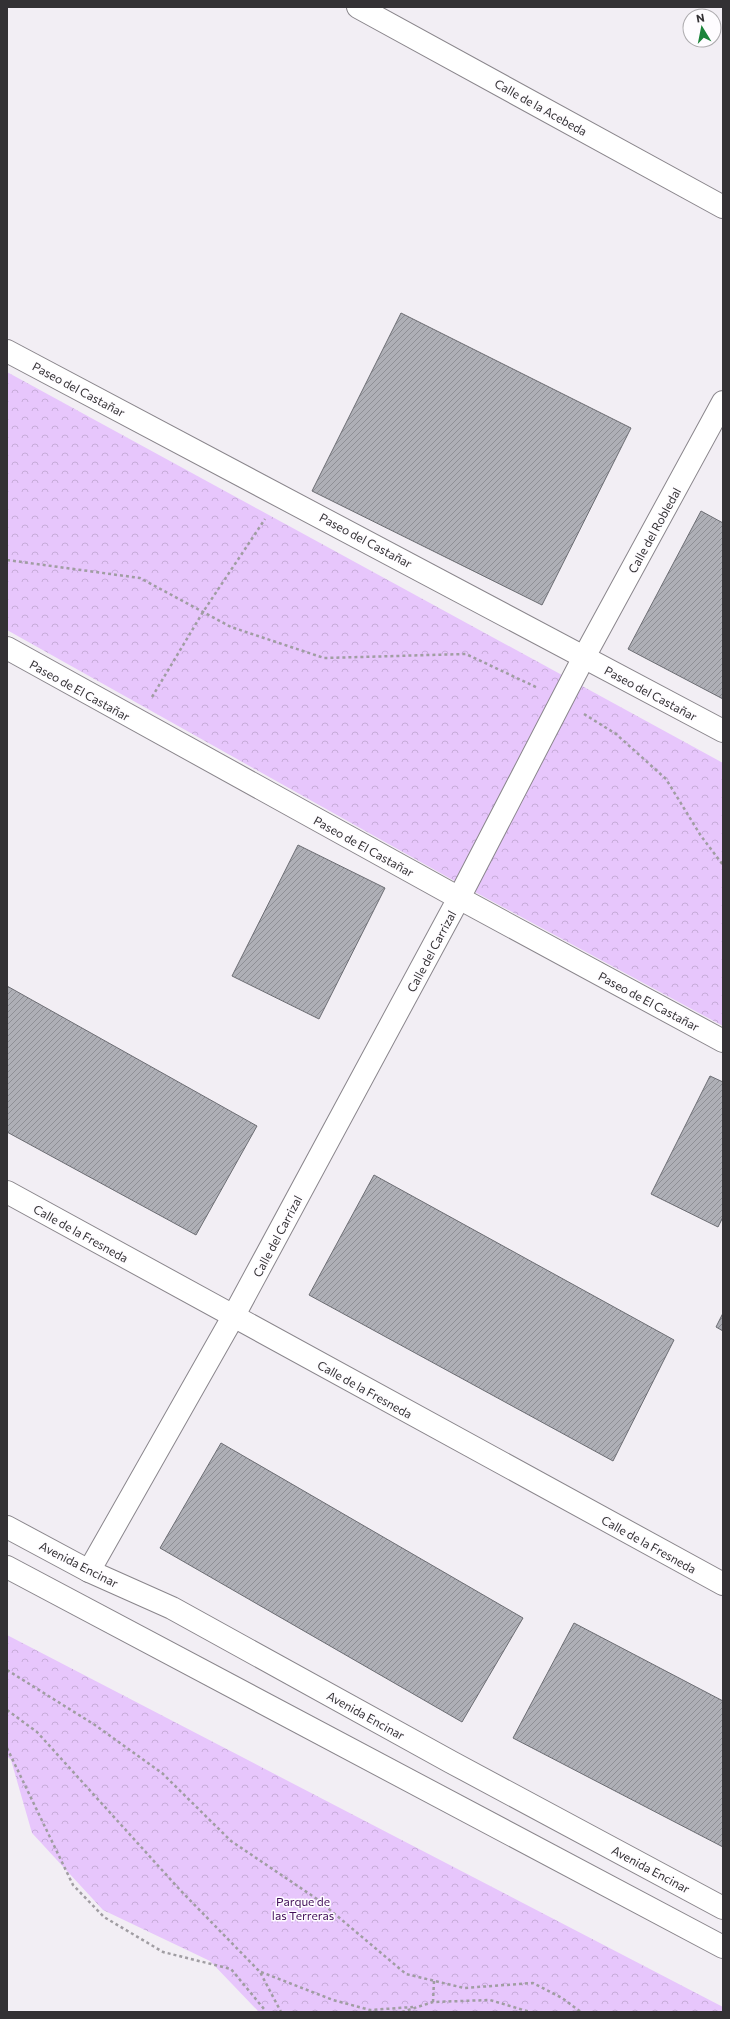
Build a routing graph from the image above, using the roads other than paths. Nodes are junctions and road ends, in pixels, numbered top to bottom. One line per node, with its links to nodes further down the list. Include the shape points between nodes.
1 (358, 7): 2 (street, Calle de la Acebeda)
2 (723, 207)
3 (7, 351): 6 (street, Paseo del Castañar)
4 (723, 402): 6 (street, Calle del Robledal)
5 (7, 648): 9 (street, Paseo de El Castañar)
6 (584, 657): 7 (street, Calle del Robledal); 8 (street, Paseo del Castañar)
7 (562, 700): 9 (street, Calle del Carrizal)
8 (723, 731)
9 (459, 898): 10 (street, Paseo de El Castañar); 12 (street, Calle del Carrizal)
10 (723, 1040)
11 (7, 1192): 12 (street, Calle de la Fresneda)
12 (232, 1317): 15 (street, Calle del Carrizal); 16 (street, Calle de la Fresneda)
13 (7, 1527): 15 (street, Avenida Encinar)
14 (7, 1567): 18 (street)
15 (89, 1571): 17 (street, Avenida Encinar, via 172,1608)
16 (723, 1584)
17 (723, 1908)
18 (723, 1947)

